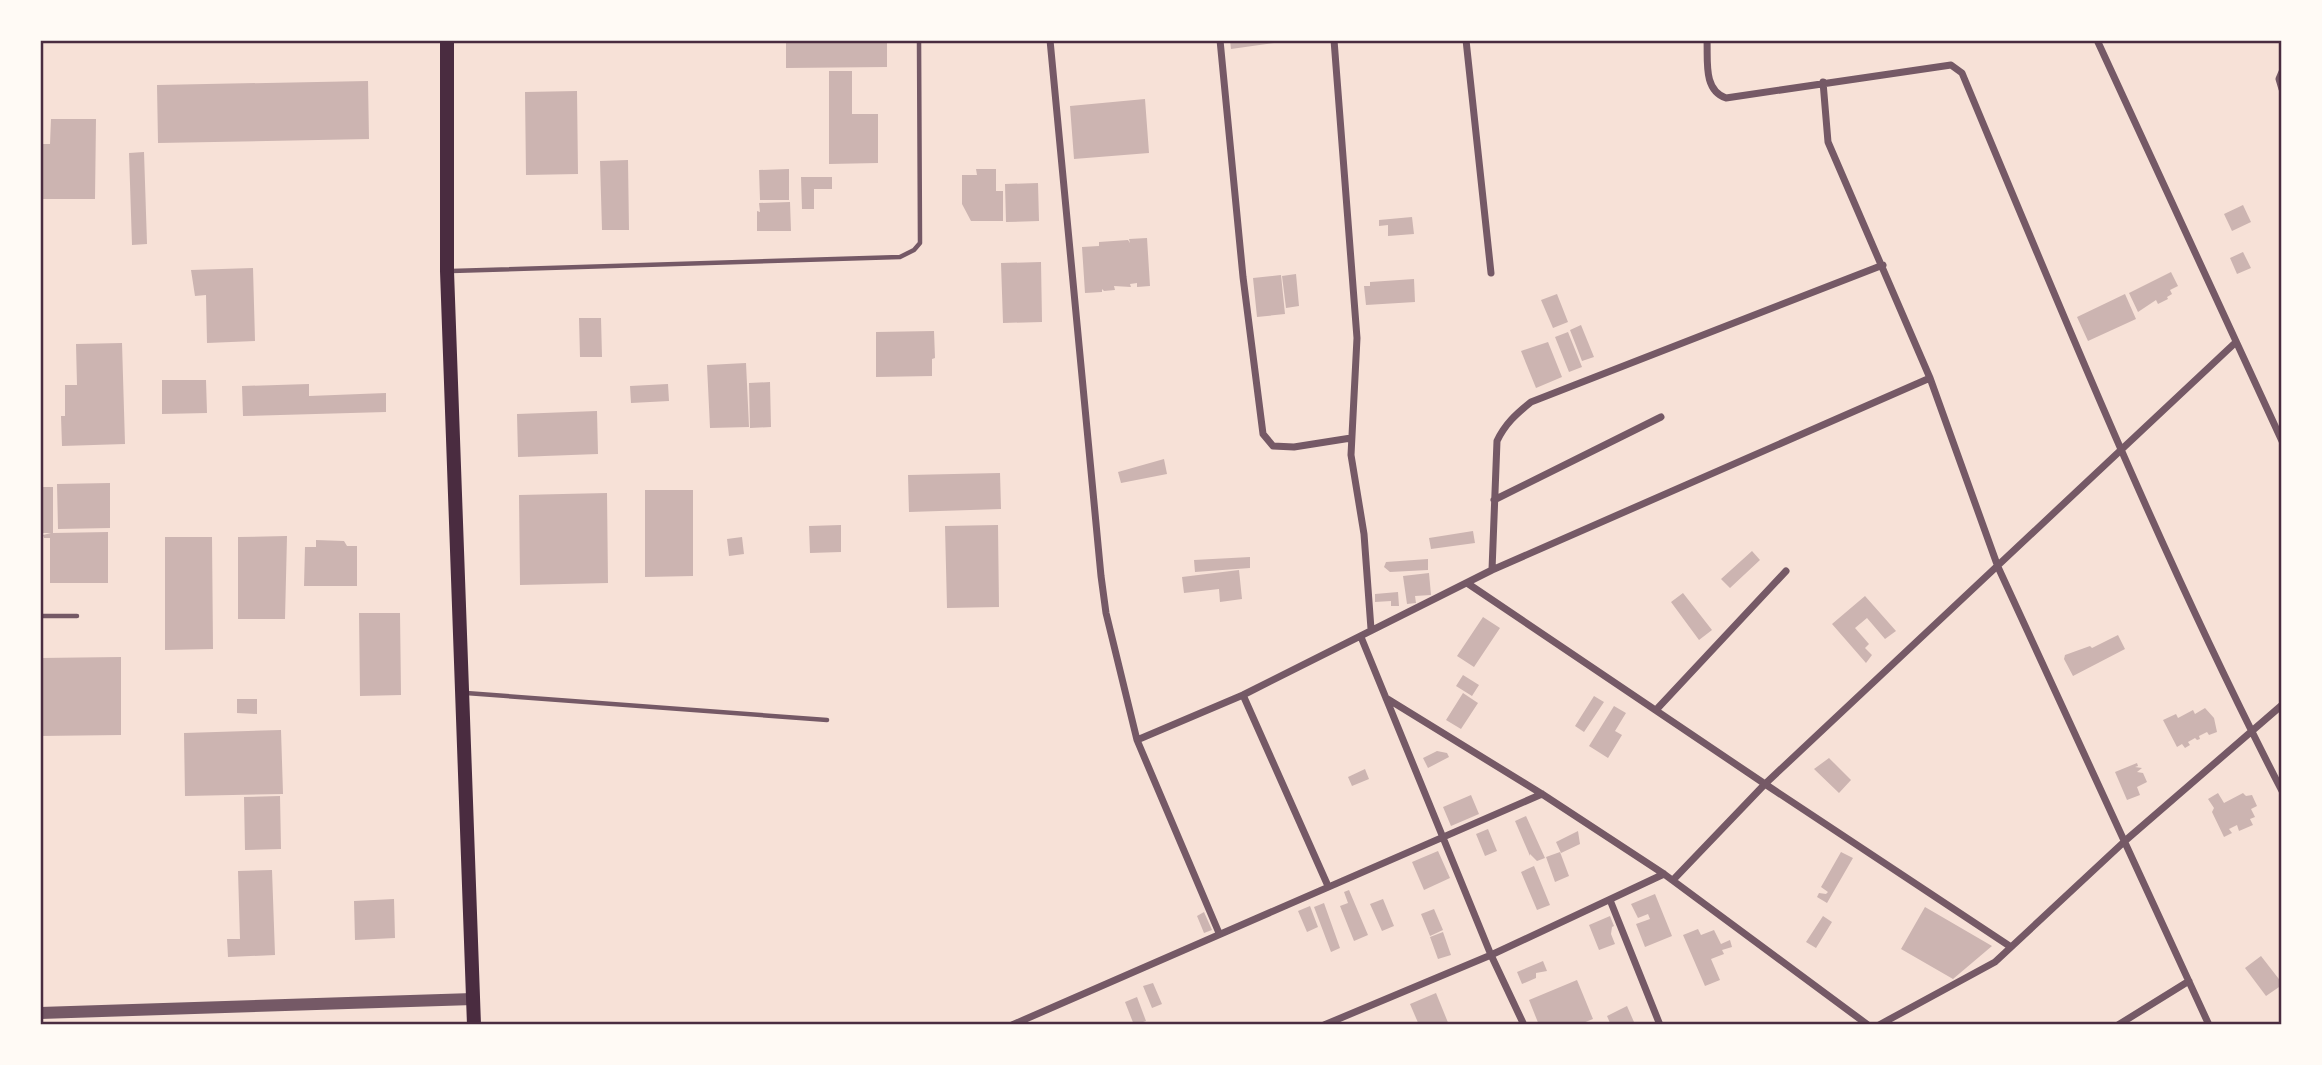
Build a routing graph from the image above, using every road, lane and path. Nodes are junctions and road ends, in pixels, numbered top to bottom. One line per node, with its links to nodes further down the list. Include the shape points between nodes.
1 (447, 40): 13 (main road)
2 (919, 40): 13 (lane, via 920,243 908,254)
3 (1050, 40): 37 (street, via 1101,576)
4 (1220, 40): 18 (street, via 1263,434 1273,446 1294,447)
5 (1334, 40): 18 (street, via 1357,338)
6 (1466, 40): 14 (street)
7 (1707, 40): 10 (street, via 1710,84 1726,98)
8 (2097, 40): 15 (street)
9 (2282, 72): 11 (street)
10 (1823, 82): 12 (street, via 1828,142); 20 (street, via 1951,65 1962,74)
11 (2282, 89)
12 (1883, 265): 16 (street); 21 (street, via 1531,402 1502,430 1497,442)
13 (447, 271): 30 (main road)
14 (1491, 273)
15 (2236, 342): 19 (street); 20 (street)
16 (1930, 378): 22 (street); 23 (street)
17 (1661, 417): 21 (street)
18 (1351, 438): 28 (street)
19 (2282, 441)
20 (2121, 451): 22 (street); 36 (street)
21 (1494, 500): 23 (street)
22 (1998, 567): 38 (street); 42 (street)
23 (1492, 570): 25 (street)
24 (1786, 571): 34 (street)
25 (1467, 583): 28 (street); 34 (street)
26 (40, 616): 27 (lane)
27 (77, 616)
28 (1371, 629): 29 (street)
29 (1361, 637): 31 (street); 32 (street)
30 (462, 693): 35 (lane); 51 (main road)
31 (1243, 695): 37 (street); 45 (street)
32 (1386, 698): 40 (street); 41 (street)
33 (2282, 705): 36 (street)
34 (1656, 710): 38 (street)
35 (827, 720)
36 (2251, 731): 39 (street); 42 (street)
37 (1137, 740): 47 (street)
38 (1765, 783): 44 (street); 48 (street)
39 (2282, 791)
40 (1542, 794): 41 (street); 43 (street)
41 (1442, 836): 45 (street); 49 (street)
42 (2126, 840): 48 (street); 50 (street)
43 (1664, 874): 44 (street); 46 (street)
44 (1672, 880): 58 (street)
45 (1328, 886): 47 (street)
46 (1609, 900): 49 (street); 57 (street)
47 (1219, 933): 54 (street)
48 (2011, 947): 59 (street, via 1995,962)
49 (1491, 955): 55 (street); 56 (street)
50 (2189, 981): 60 (street); 61 (street)
51 (473, 999): 52 (street); 53 (main road)
52 (40, 1013)
53 (474, 1025)
54 (1012, 1025)
55 (1324, 1025)
56 (1524, 1025)
57 (1660, 1025)
58 (1868, 1025)
59 (1879, 1025)
60 (2118, 1025)
61 (2209, 1025)

